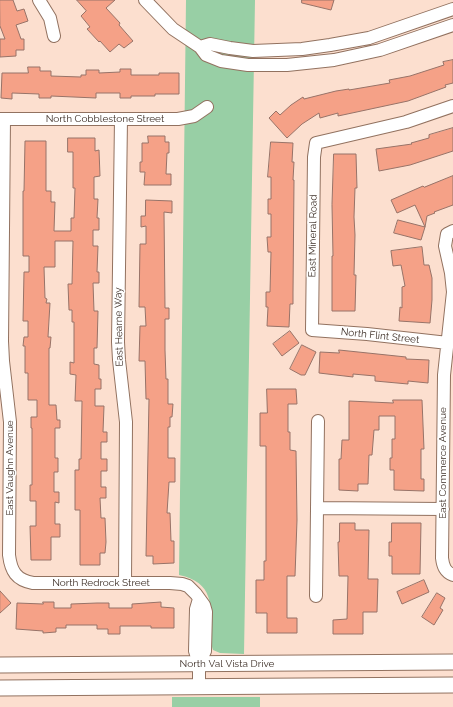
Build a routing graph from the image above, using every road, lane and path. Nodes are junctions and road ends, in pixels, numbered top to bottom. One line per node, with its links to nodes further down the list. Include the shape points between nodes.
1 (39, 0): 5 (street, via 50,18)
2 (145, 0): 6 (street, via 173,29)
3 (453, 9): 6 (street, via 369,38 302,49 253,51 210,44)
4 (453, 25): 6 (street, via 380,50 312,63 252,65 212,59 206,56)
5 (54, 36)
6 (200, 47)
7 (453, 106): 12 (street, East Mineral Road, via 406,122 316,143)
8 (207, 107): 10 (street, North Cobblestone Street, via 194,116 183,118)
9 (2, 119): 10 (street, North Cobblestone Street); 18 (street, East Vaughn Avenue, via 2,341 10,412 9,555)
10 (120, 119): 19 (street, East Hearne Way, via 118,360 126,422)
11 (450, 232): 13 (street, East Commerce Avenue, via 445,246 453,292)
12 (312, 330): 13 (street, North Flint Street)
13 (448, 343): 16 (street, East Commerce Avenue, via 444,375)
14 (318, 421): 15 (street)
15 (317, 508): 16 (street); 20 (street)
16 (443, 508): 17 (street, East Commerce Avenue, via 442,558 444,567)
17 (450, 573)
18 (15, 575): 19 (street, North Redrock Street, via 20,580 33,583)
19 (125, 583): 22 (street, North Redrock Street, via 176,583 188,586 196,594 199,599 196,609 195,651)
20 (316, 596)
21 (453, 662): 22 (main road, North Val Vista Drive)
22 (199, 664): 23 (main road, North Val Vista Drive); 25 (street)
23 (0, 665)
24 (453, 685): 25 (main road)
25 (199, 687): 26 (main road)
26 (0, 688)

